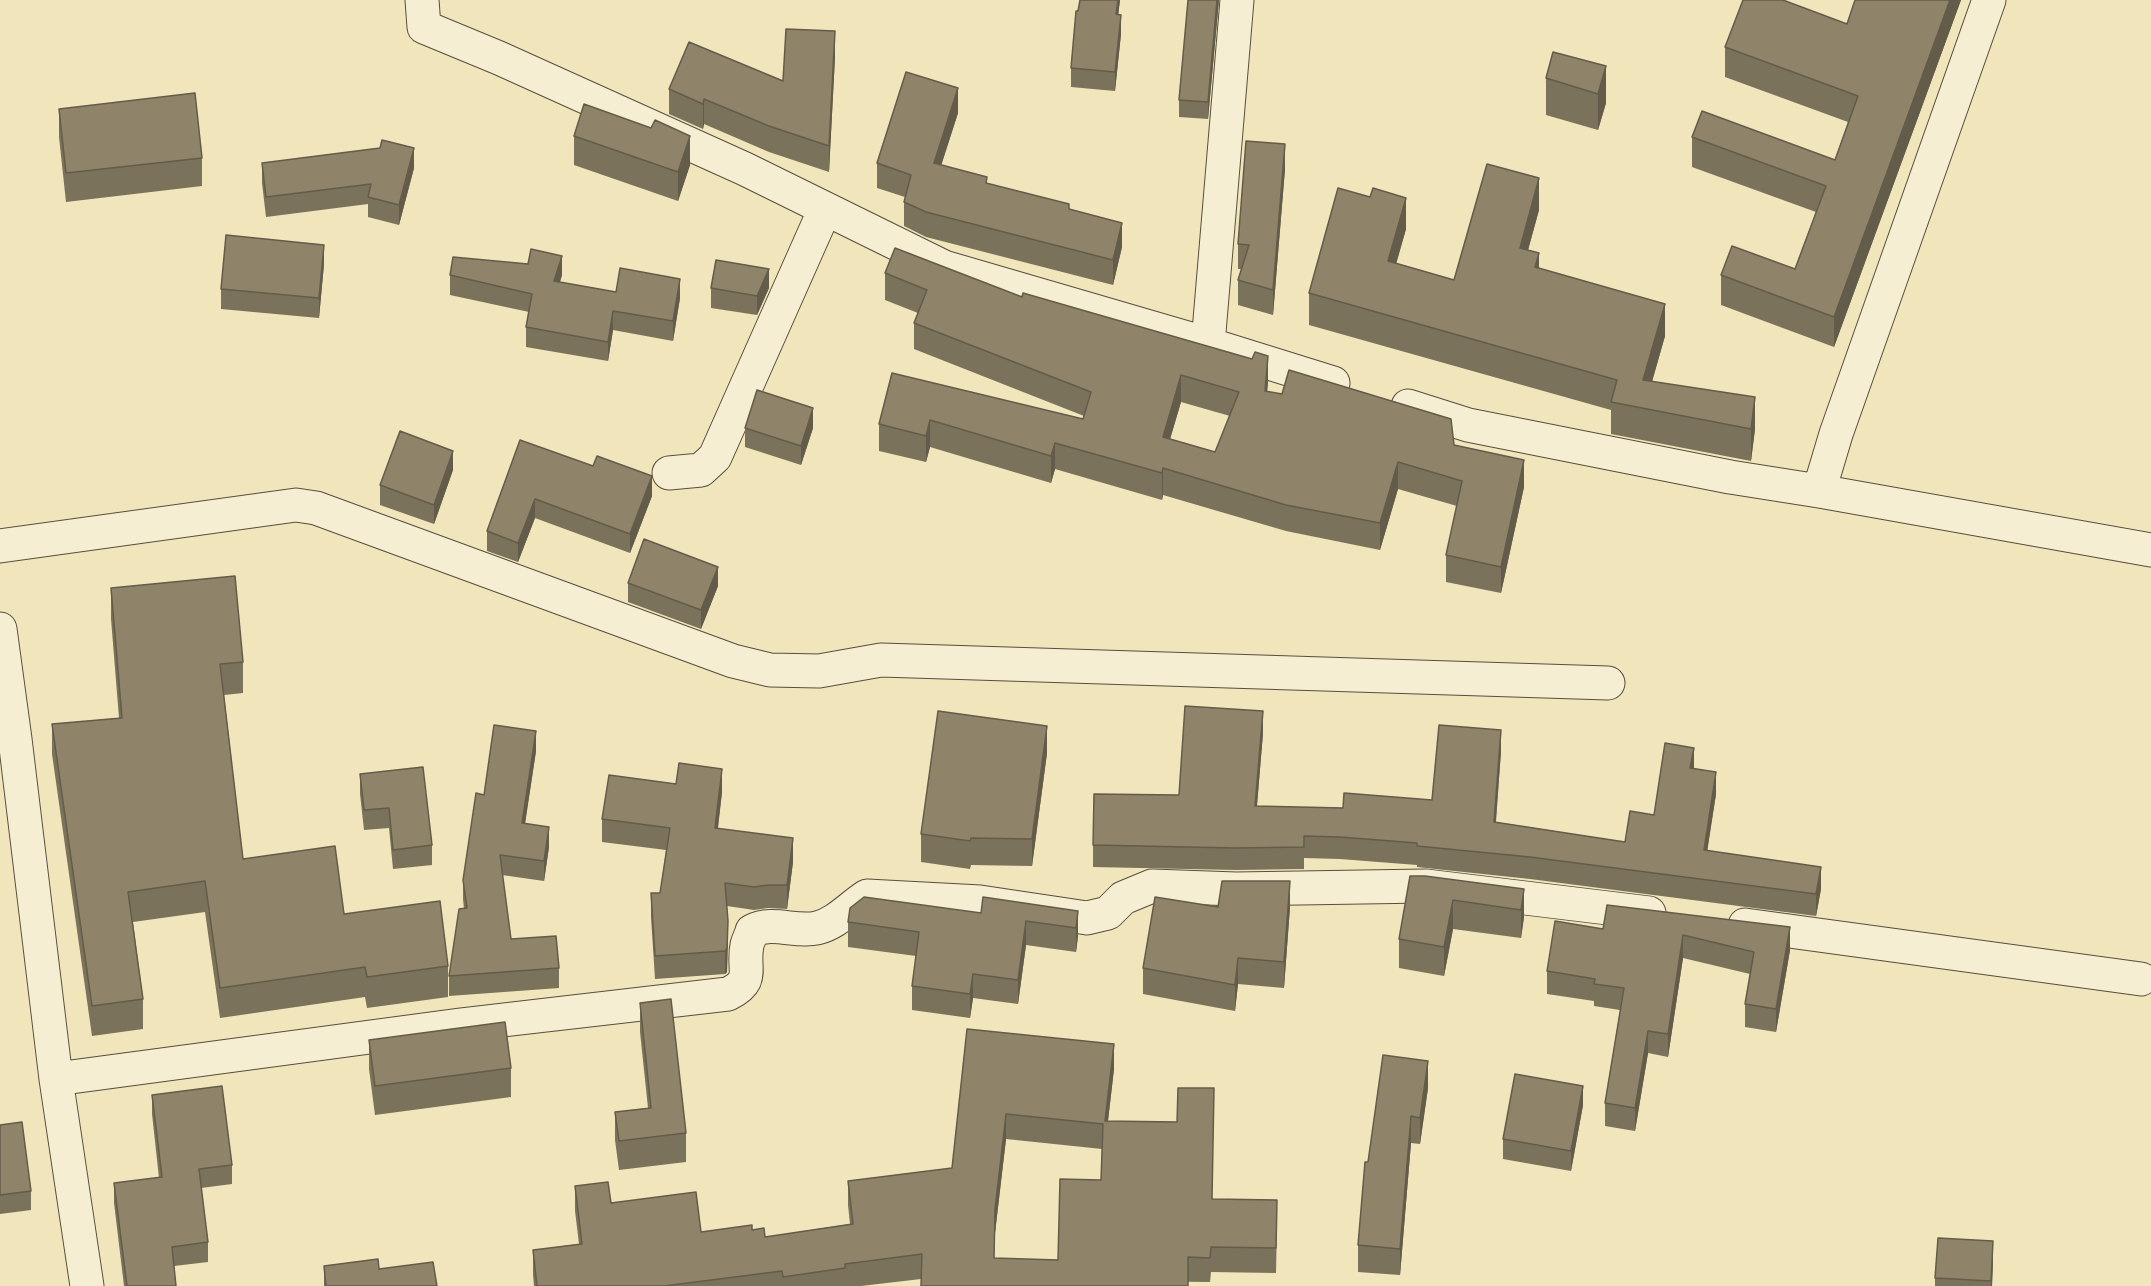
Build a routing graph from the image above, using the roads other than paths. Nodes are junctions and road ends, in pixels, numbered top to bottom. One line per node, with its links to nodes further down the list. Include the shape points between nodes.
1 (422, 0): 4 (street, via 424,27 734,164)
2 (1237, 0): 5 (street)
3 (1989, 0): 7 (street)
4 (825, 209): 5 (street, via 944,267); 6 (street, via 715,457 701,470)
5 (1208, 344): 7 (street, via 1468,425)
6 (669, 472)
7 (1819, 491): 9 (street)
8 (0, 546): 11 (street, via 296,505 316,508 733,661 770,670 819,671 881,660)
9 (2151, 550)
10 (0, 629): 15 (street)
11 (1608, 683)
12 (1683, 917): 15 (street, via 1426,886 1152,886 1122,898 1108,913 1087,918 980,902 867,896 837,920 815,929 762,926 752,931 747,945 747,980 728,994)
13 (1718, 922): 14 (street)
14 (2141, 979)
15 (56, 1079): 16 (street)
16 (87, 1286)

